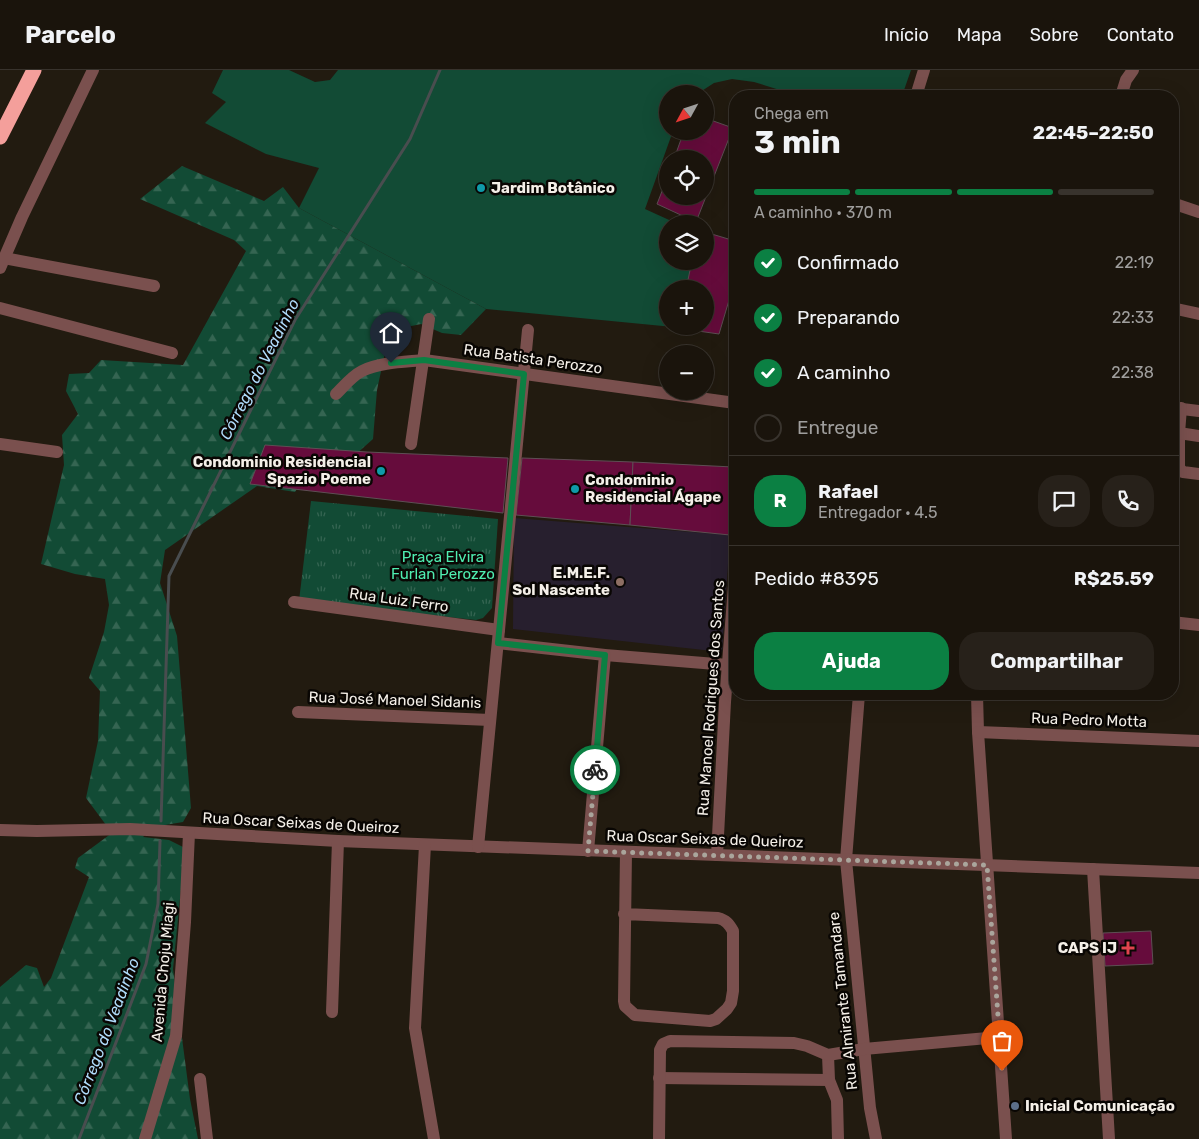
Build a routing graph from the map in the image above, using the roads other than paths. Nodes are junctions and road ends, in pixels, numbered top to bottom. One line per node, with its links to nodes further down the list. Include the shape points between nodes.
1 (34, 70): 7 (highway)
2 (93, 70): 10 (street)
3 (924, 70): 5 (street)
4 (1130, 73): 6 (street)
5 (918, 90)
6 (1123, 90)
7 (0, 137)
8 (1179, 205): 9 (street)
9 (1199, 212)
10 (2, 263): 11 (street)
11 (154, 286)
12 (0, 308): 17 (street)
13 (1179, 310): 14 (street)
14 (1199, 314)
15 (429, 318): 18 (street)
16 (528, 330): 19 (street)
17 (172, 353)
18 (424, 360): 19 (street, Rua Batista Perozzo); 20 (street, Rua Batista Perozzo, via 391,363 362,371); 27 (street)
19 (524, 374): 21 (street, Rua Batista Perozzo); 33 (street)
20 (336, 394)
21 (729, 403)
22 (1179, 408): 23 (street)
23 (1199, 411)
24 (1179, 433): 25 (street); 29 (street, via 1180,471)
25 (1199, 436)
26 (0, 444): 28 (street)
27 (411, 444)
28 (57, 452)
29 (1199, 474)
30 (294, 602): 33 (street, Rua Luiz Ferro)
31 (1179, 623): 32 (street)
32 (1199, 625)
33 (498, 636): 35 (street, Rua Luiz Ferro); 40 (street)
34 (729, 653): 36 (street, Rua Manoel Rodrigues dos Santos)
35 (605, 655): 36 (street, Rua Luiz Ferro); 48 (street)
36 (728, 665): 50 (street, Rua Manoel Rodrigues dos Santos)
37 (859, 700): 51 (street, Rua Almirante Tamandare)
38 (977, 700): 41 (street)
39 (298, 712): 40 (street, Rua José Manoel Sidanis)
40 (490, 720): 47 (street)
41 (978, 732): 42 (street, Rua Pedro Motta); 52 (street)
42 (1199, 741)
43 (0, 830): 44 (street, Rua Oscar Seixas de Queiroz, via 116,829)
44 (189, 833): 45 (street, Rua Oscar Seixas de Queiroz); 63 (street, Avenida Choju Miagi, via 176,1036)
45 (338, 842): 46 (street, Rua Oscar Seixas de Queiroz); 56 (street)
46 (425, 845): 47 (street, Rua Oscar Seixas de Queiroz); 65 (street, via 415,1028)
47 (478, 846): 48 (street, Rua Oscar Seixas de Queiroz)
48 (588, 851): 49 (street, Rua Oscar Seixas de Queiroz)
49 (626, 852): 50 (street, Rua Oscar Seixas de Queiroz); 55 (street)
50 (717, 855): 51 (street, Rua Oscar Seixas de Queiroz)
51 (846, 860): 52 (street, Rua Oscar Seixas de Queiroz); 58 (street, Rua Almirante Tamandare)
52 (987, 865): 53 (street, Rua Oscar Seixas de Queiroz); 57 (street)
53 (1093, 869): 54 (street, Rua Oscar Seixas de Queiroz); 70 (street)
54 (1199, 873)
55 (624, 914): 55 (street, via 624,1001 629,1011 634,1015 710,1021 722,1015 731,1004 733,991 733,931 725,920)
56 (332, 1012)
57 (999, 1037): 58 (street); 69 (street)
58 (864, 1048): 59 (street); 68 (street, Rua Almirante Tamandare)
59 (828, 1055): 61 (street, via 794,1043 670,1041 660,1050); 62 (street)
60 (200, 1078): 64 (street)
61 (659, 1078): 62 (street); 66 (street)
62 (829, 1080): 67 (street, via 837,1100)
63 (144, 1139)
64 (207, 1139)
65 (434, 1139)
66 (659, 1139)
67 (838, 1139)
68 (876, 1139)
69 (1006, 1139)
70 (1109, 1139)

